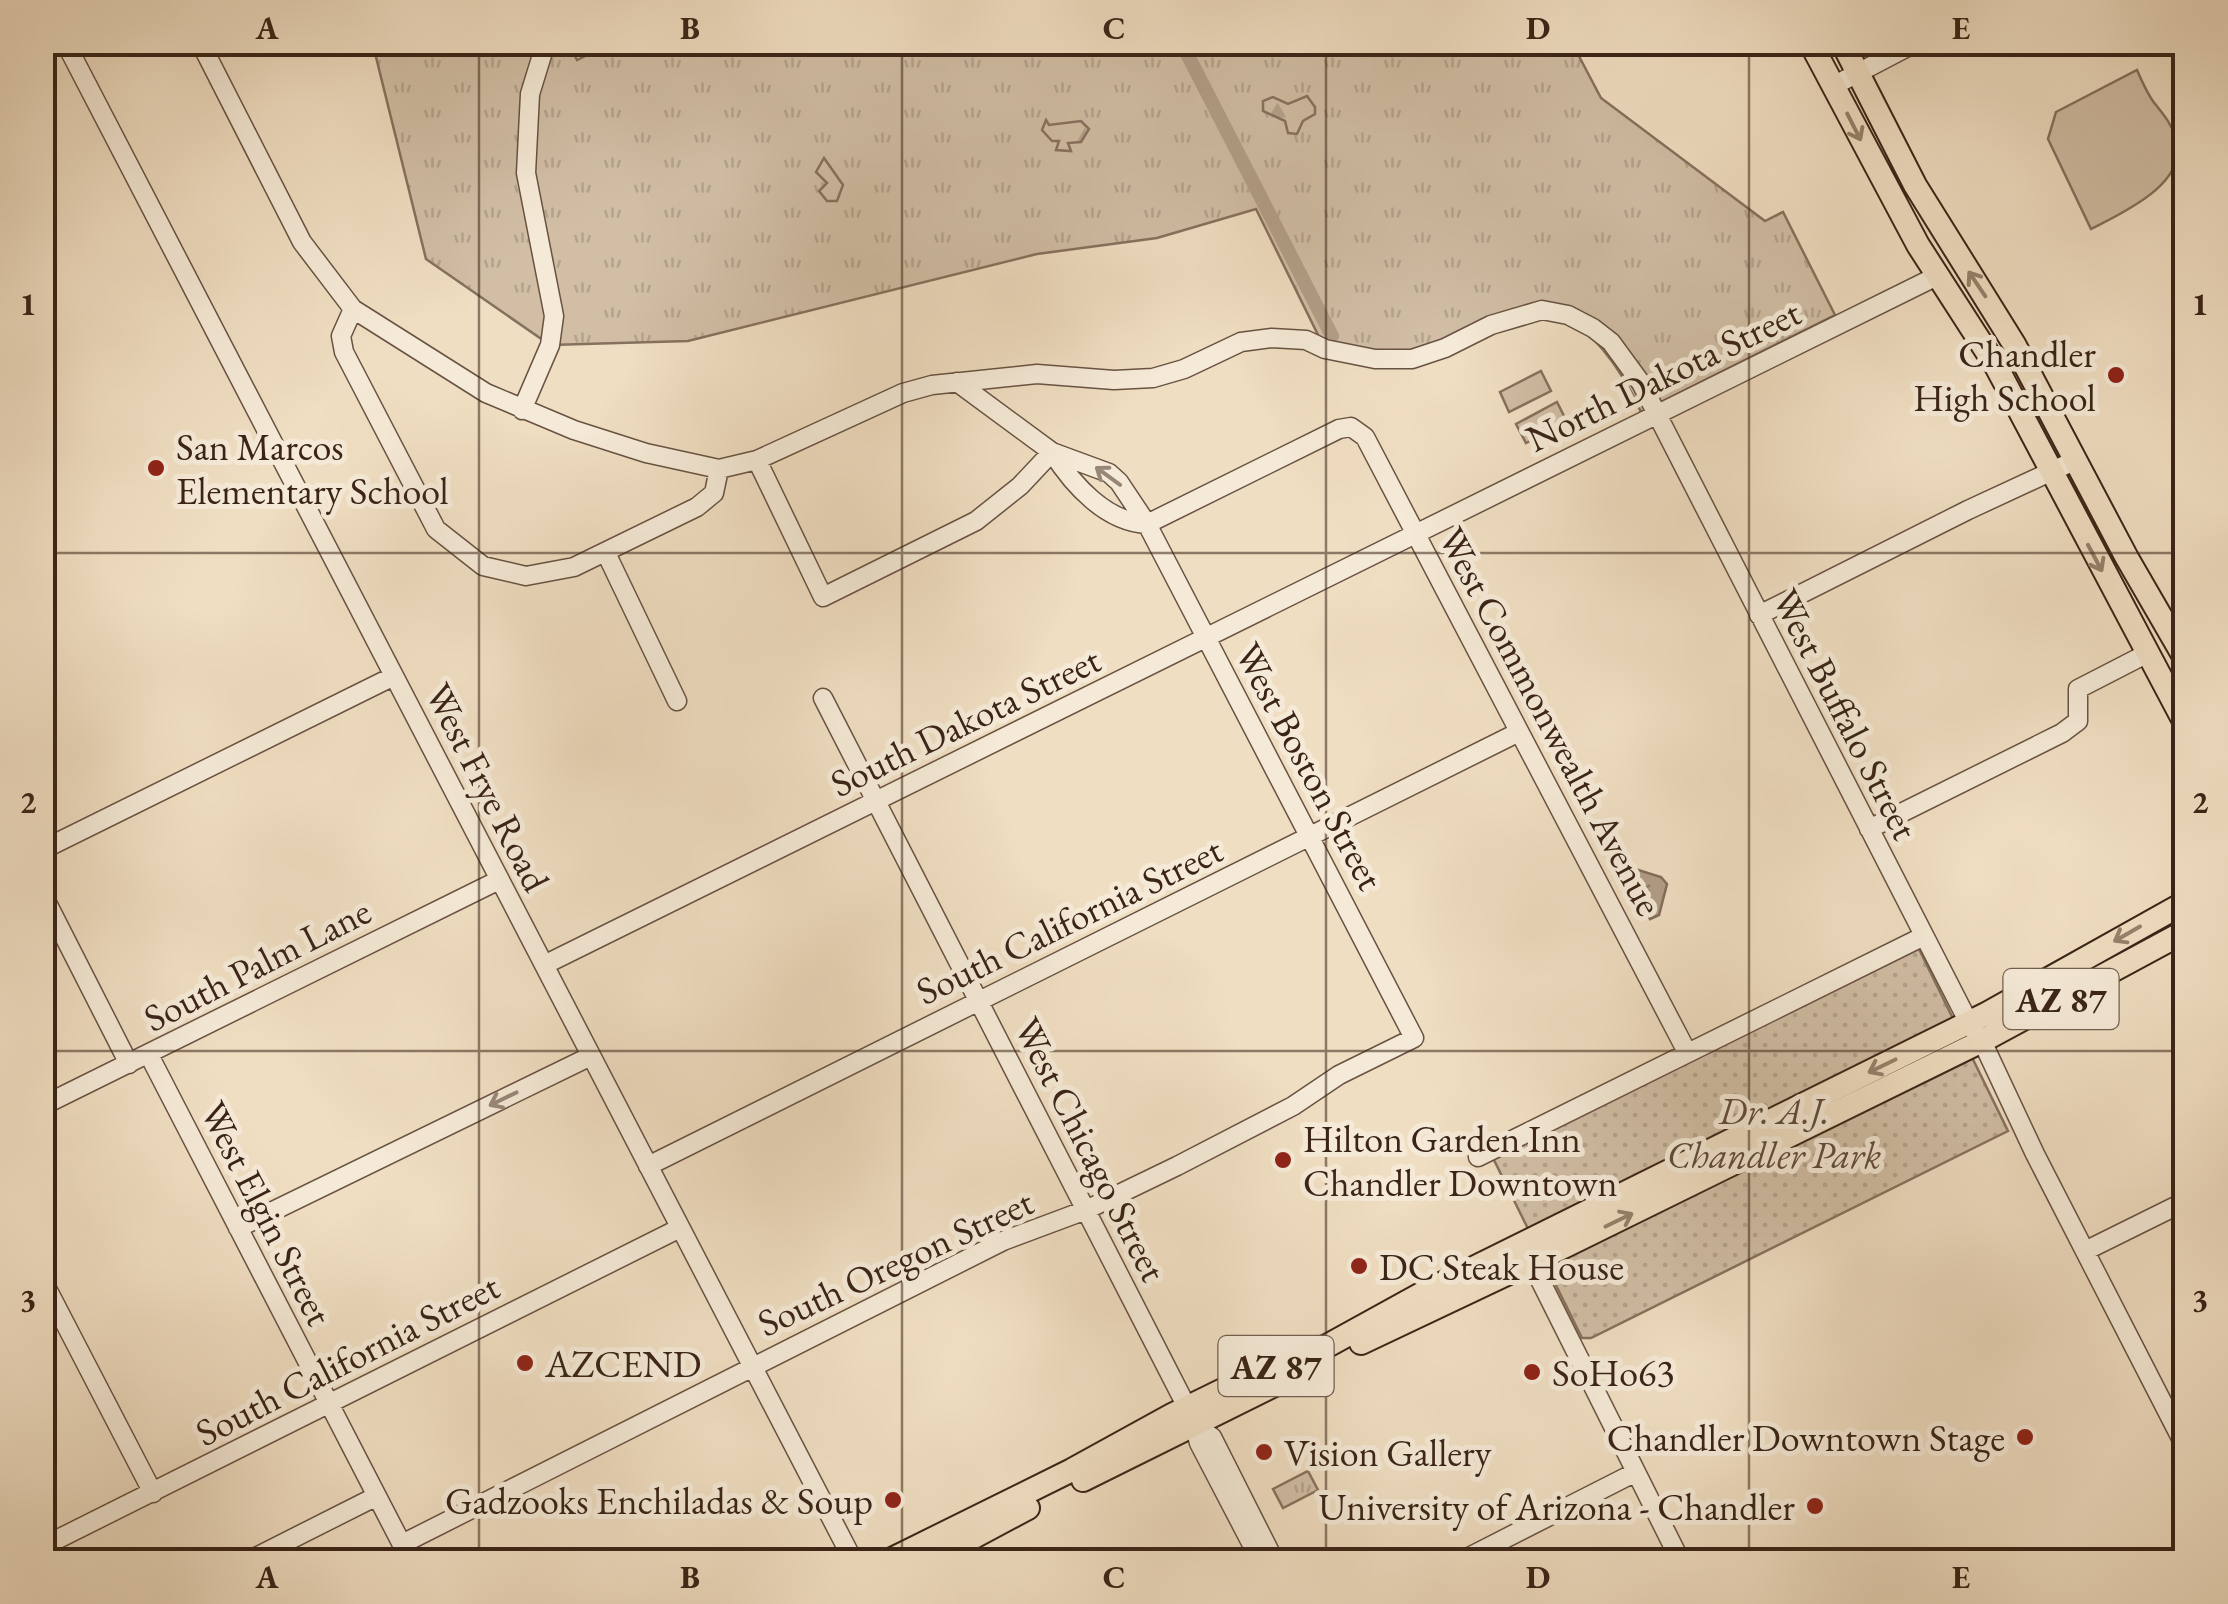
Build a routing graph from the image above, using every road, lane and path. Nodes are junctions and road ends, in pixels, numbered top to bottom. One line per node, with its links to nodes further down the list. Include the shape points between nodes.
1 (65, 42): 26 (street, West Frye Road)
2 (200, 42): 10 (street, via 302,242)
3 (546, 42): 12 (street, via 530,94 526,173 554,316 550,345)
4 (1810, 42): 8 (main road)
5 (1842, 42): 7 (main road)
6 (1917, 42): 7 (street)
7 (1858, 74): 8 (street); 16 (main road, one-way to 7)
8 (1833, 86): 9 (main road, one-way to 9)
9 (1939, 275): 13 (street, North Dakota Street); 18 (main road)
10 (354, 308): 12 (street, via 486,394); 21 (street, via 341,336 344,352 436,529 483,566 526,576)
11 (957, 382): 13 (street, West Buffalo Street, via 1036,374 1153,378 1241,342 1272,338 1412,360 1491,324 1542,310 1586,323 1610,342); 14 (street, West Boston Street); 15 (street, West Buffalo Street, via 904,393)
12 (522, 410): 17 (street, via 646,453)
13 (1656, 414): 20 (street, North Dakota Street); 22 (street, West Buffalo Street)
14 (1052, 452): 15 (street, via 976,521 824,597); 19 (street, West Boston Street, one-way to 14, via 1110,474); 19 (street, West Boston Street, via 1102,508 1128,523)
15 (757, 460): 17 (street, West Buffalo Street)
16 (2076, 460): 18 (street); 25 (main road)
17 (720, 469): 21 (street, via 714,493 697,507)
18 (2050, 472): 22 (street); 24 (main road, one-way to 24)
19 (1147, 524): 20 (street, West Commonwealth Avenue, via 1351,427 1365,437); 23 (street, West Boston Street)
20 (1414, 533): 23 (street, South Dakota Street); 30 (street, West Commonwealth Avenue)
21 (606, 554): 28 (street)
22 (1759, 615): 32 (street, West Buffalo Street)
23 (1206, 638): 31 (street, South Dakota Street); 33 (street, West Boston Street)
24 (2148, 653): 29 (main road); 32 (street, via 2078,690 2078,720 2062,734)
25 (2186, 660)
26 (394, 676): 34 (street); 35 (street, West Frye Road)
27 (823, 698): 31 (street, West Chicago Street)
28 (677, 700)
29 (2186, 724)
30 (1519, 732): 33 (street, South California Street); 44 (street, West Commonwealth Avenue)
31 (876, 801): 40 (street, South Dakota Street); 41 (street, West Chicago Street)
32 (1869, 829): 39 (street, West Buffalo Street)
33 (1310, 836): 41 (street, South California Street); 43 (street, West Boston Street)
34 (42, 850)
35 (499, 880): 40 (street, West Frye Road); 45 (street, South Palm Lane)
36 (42, 893): 47 (street)
37 (2186, 902): 42 (main road, AZ 87, one-way to 42)
38 (2186, 931): 42 (main road, AZ 87)
39 (1924, 936): 42 (street, West Buffalo Street); 44 (street)
40 (544, 965): 46 (street, West Frye Road)
41 (978, 1001): 50 (street, South California Street); 52 (street, West Chicago Street)
42 (1976, 1032): 55 (street, West Buffalo Street); 56 (main road, AZ 87)
43 (1414, 1038): 52 (street, South Oregon Street)
44 (1687, 1052): 49 (street)
45 (149, 1054): 47 (street, South Palm Lane); 53 (street, West Elgin Street)
46 (591, 1056): 50 (street, West Frye Road); 53 (street, one-way to 53)
47 (129, 1064): 48 (street, South Palm Lane)
48 (42, 1106)
49 (1478, 1156)
50 (648, 1166): 54 (street, West Frye Road)
51 (2186, 1200): 55 (street)
52 (1086, 1210): 58 (street, South Oregon Street, via 1003,1241); 60 (street, West Chicago Street)
53 (238, 1228): 59 (street, West Elgin Street)
54 (680, 1228): 58 (street, West Frye Road); 59 (street, South California Street)
55 (2084, 1251): 61 (street, West Buffalo Street)
56 (1527, 1254): 60 (main road, AZ 87, via 1262,1371); 62 (street)
57 (42, 1278): 63 (street)
58 (752, 1366): 66 (street, South Oregon Street); 70 (street, West Frye Road)
59 (329, 1405): 63 (street, South California Street); 64 (street, West Elgin Street)
60 (1191, 1416): 65 (main road, AZ 87); 73 (street); 74 (street, via 1212,1437)
61 (2186, 1448)
62 (1636, 1472): 75 (street); 76 (street)
63 (153, 1493): 67 (street, South California Street)
64 (377, 1496): 66 (street, West Elgin Street); 68 (street)
65 (951, 1539): 71 (main road, AZ 87); 72 (main road, AZ 87)
66 (402, 1544): 69 (street, West Elgin Street)
67 (42, 1547)
68 (246, 1562)
69 (411, 1562)
70 (854, 1562)
71 (886, 1562)
72 (927, 1562)
73 (1261, 1562)
74 (1274, 1562)
75 (1459, 1562)
76 (1682, 1562)

